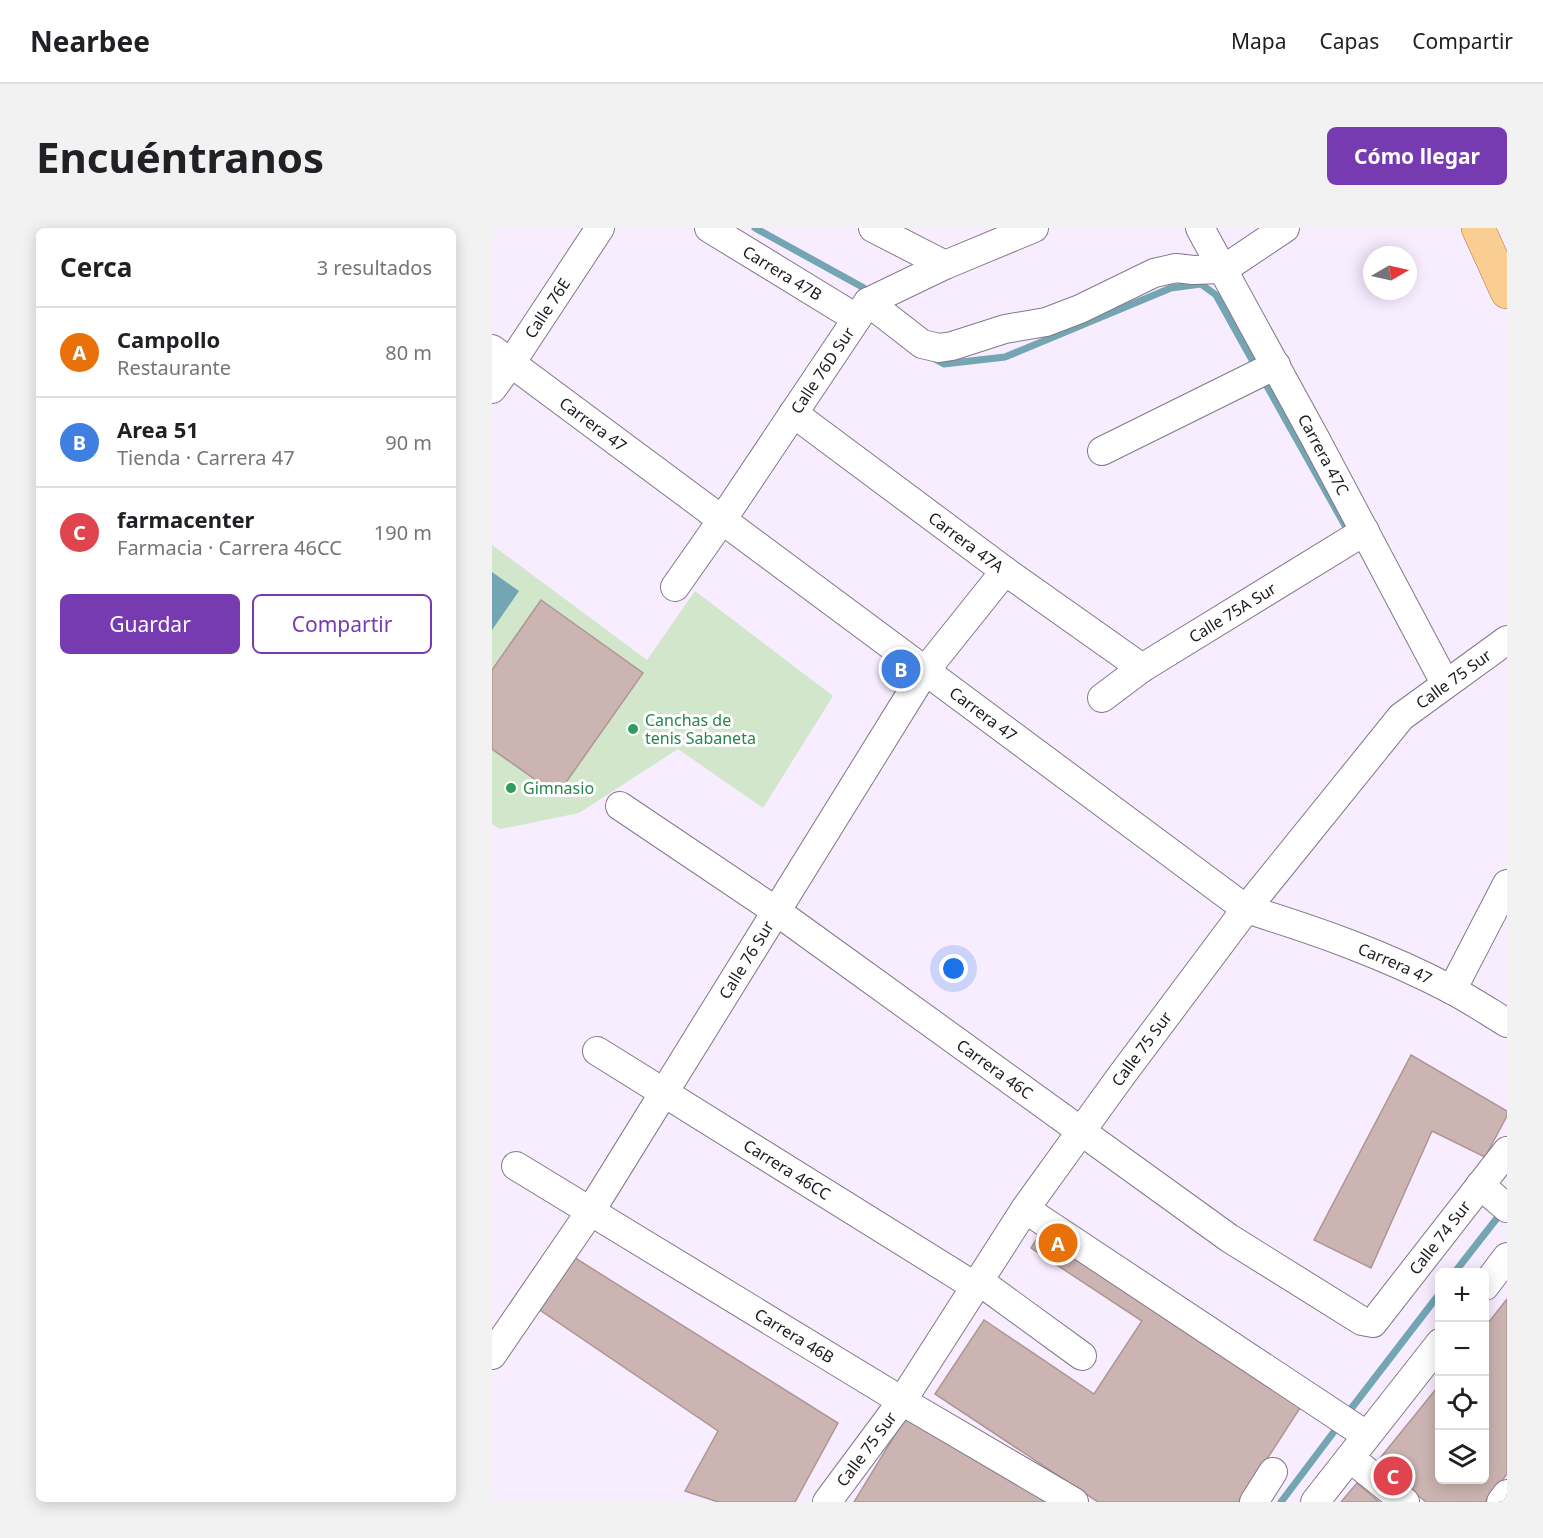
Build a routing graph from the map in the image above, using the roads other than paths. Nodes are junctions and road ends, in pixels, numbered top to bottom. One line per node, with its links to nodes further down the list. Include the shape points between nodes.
1 (600, 228): 12 (street, Calle 76E)
2 (709, 228): 11 (street, Carrera 47B)
3 (873, 228): 8 (street)
4 (1034, 228): 8 (street)
5 (1200, 228): 9 (street, Carrera 47C)
6 (1285, 228): 9 (street)
7 (1478, 228): 10 (main road)
8 (945, 265): 11 (street)
9 (1224, 269): 11 (street, Carrera 47B, via 1176,268 1154,273 1046,322 939,348 922,344); 13 (street, Carrera 47C)
10 (1507, 292)
11 (862, 310): 15 (street, Calle 76D Sur)
12 (502, 356): 14 (street, Calle 76E); 17 (street, Carrera 47)
13 (1275, 366): 16 (street); 18 (street, Carrera 47C)
14 (492, 389)
15 (793, 413): 17 (street, Calle 76D Sur); 19 (street, Carrera 47A)
16 (1102, 451)
17 (722, 520): 20 (street, Calle 76D Sur); 23 (street, Carrera 47)
18 (1355, 538): 22 (street, Calle 75A Sur); 24 (street, Carrera 47C)
19 (1005, 571): 22 (street, Carrera 47A); 23 (street, Calle 76 Sur)
20 (675, 587)
21 (1507, 640): 24 (street, Calle 75 Sur)
22 (1142, 668): 25 (street, Calle 75A Sur)
23 (926, 671): 28 (street, Carrera 47); 29 (street, Calle 76 Sur)
24 (1445, 683): 28 (street, Calle 75 Sur, via 1401,717)
25 (1102, 698)
26 (620, 806): 29 (street, Carrera 46C)
27 (1507, 884): 30 (street)
28 (1246, 909): 30 (street, Carrera 47, via 1318,931); 34 (street, Calle 75 Sur)
29 (777, 911): 33 (street, Calle 76 Sur); 34 (street, Carrera 46C)
30 (1452, 990): 31 (street, Carrera 47)
31 (1507, 1023)
32 (597, 1051): 33 (street, Carrera 46CC)
33 (665, 1092): 39 (street, Calle 76 Sur); 42 (street, Carrera 46CC)
34 (1082, 1131): 38 (street, Calle 75 Sur); 43 (street, Carrera 46C, via 1229,1239 1362,1321)
35 (1507, 1151): 37 (street, Calle 74 Sur)
36 (516, 1166): 39 (street, Carrera 46B)
37 (1493, 1195): 43 (street, Calle 74 Sur)
38 (1025, 1209): 42 (street, Calle 75 Sur); 48 (street)
39 (590, 1212): 45 (street, Calle 76 Sur); 47 (street, Carrera 46B)
40 (1507, 1257): 41 (street)
41 (1489, 1281)
42 (978, 1284): 46 (street, Carrera 46CC); 47 (street, Calle 75 Sur)
43 (1373, 1323)
44 (1435, 1347): 48 (street)
45 (492, 1355)
46 (1082, 1356)
47 (902, 1401): 52 (street, Calle 75 Sur); 53 (street, Carrera 46B)
48 (1359, 1430): 49 (street)
49 (1350, 1458): 55 (street); 56 (street)
50 (1273, 1472): 54 (street)
51 (1507, 1494): 57 (street)
52 (827, 1502)
53 (1074, 1502)
54 (1254, 1502)
55 (1315, 1502)
56 (1405, 1502)
57 (1501, 1502)

